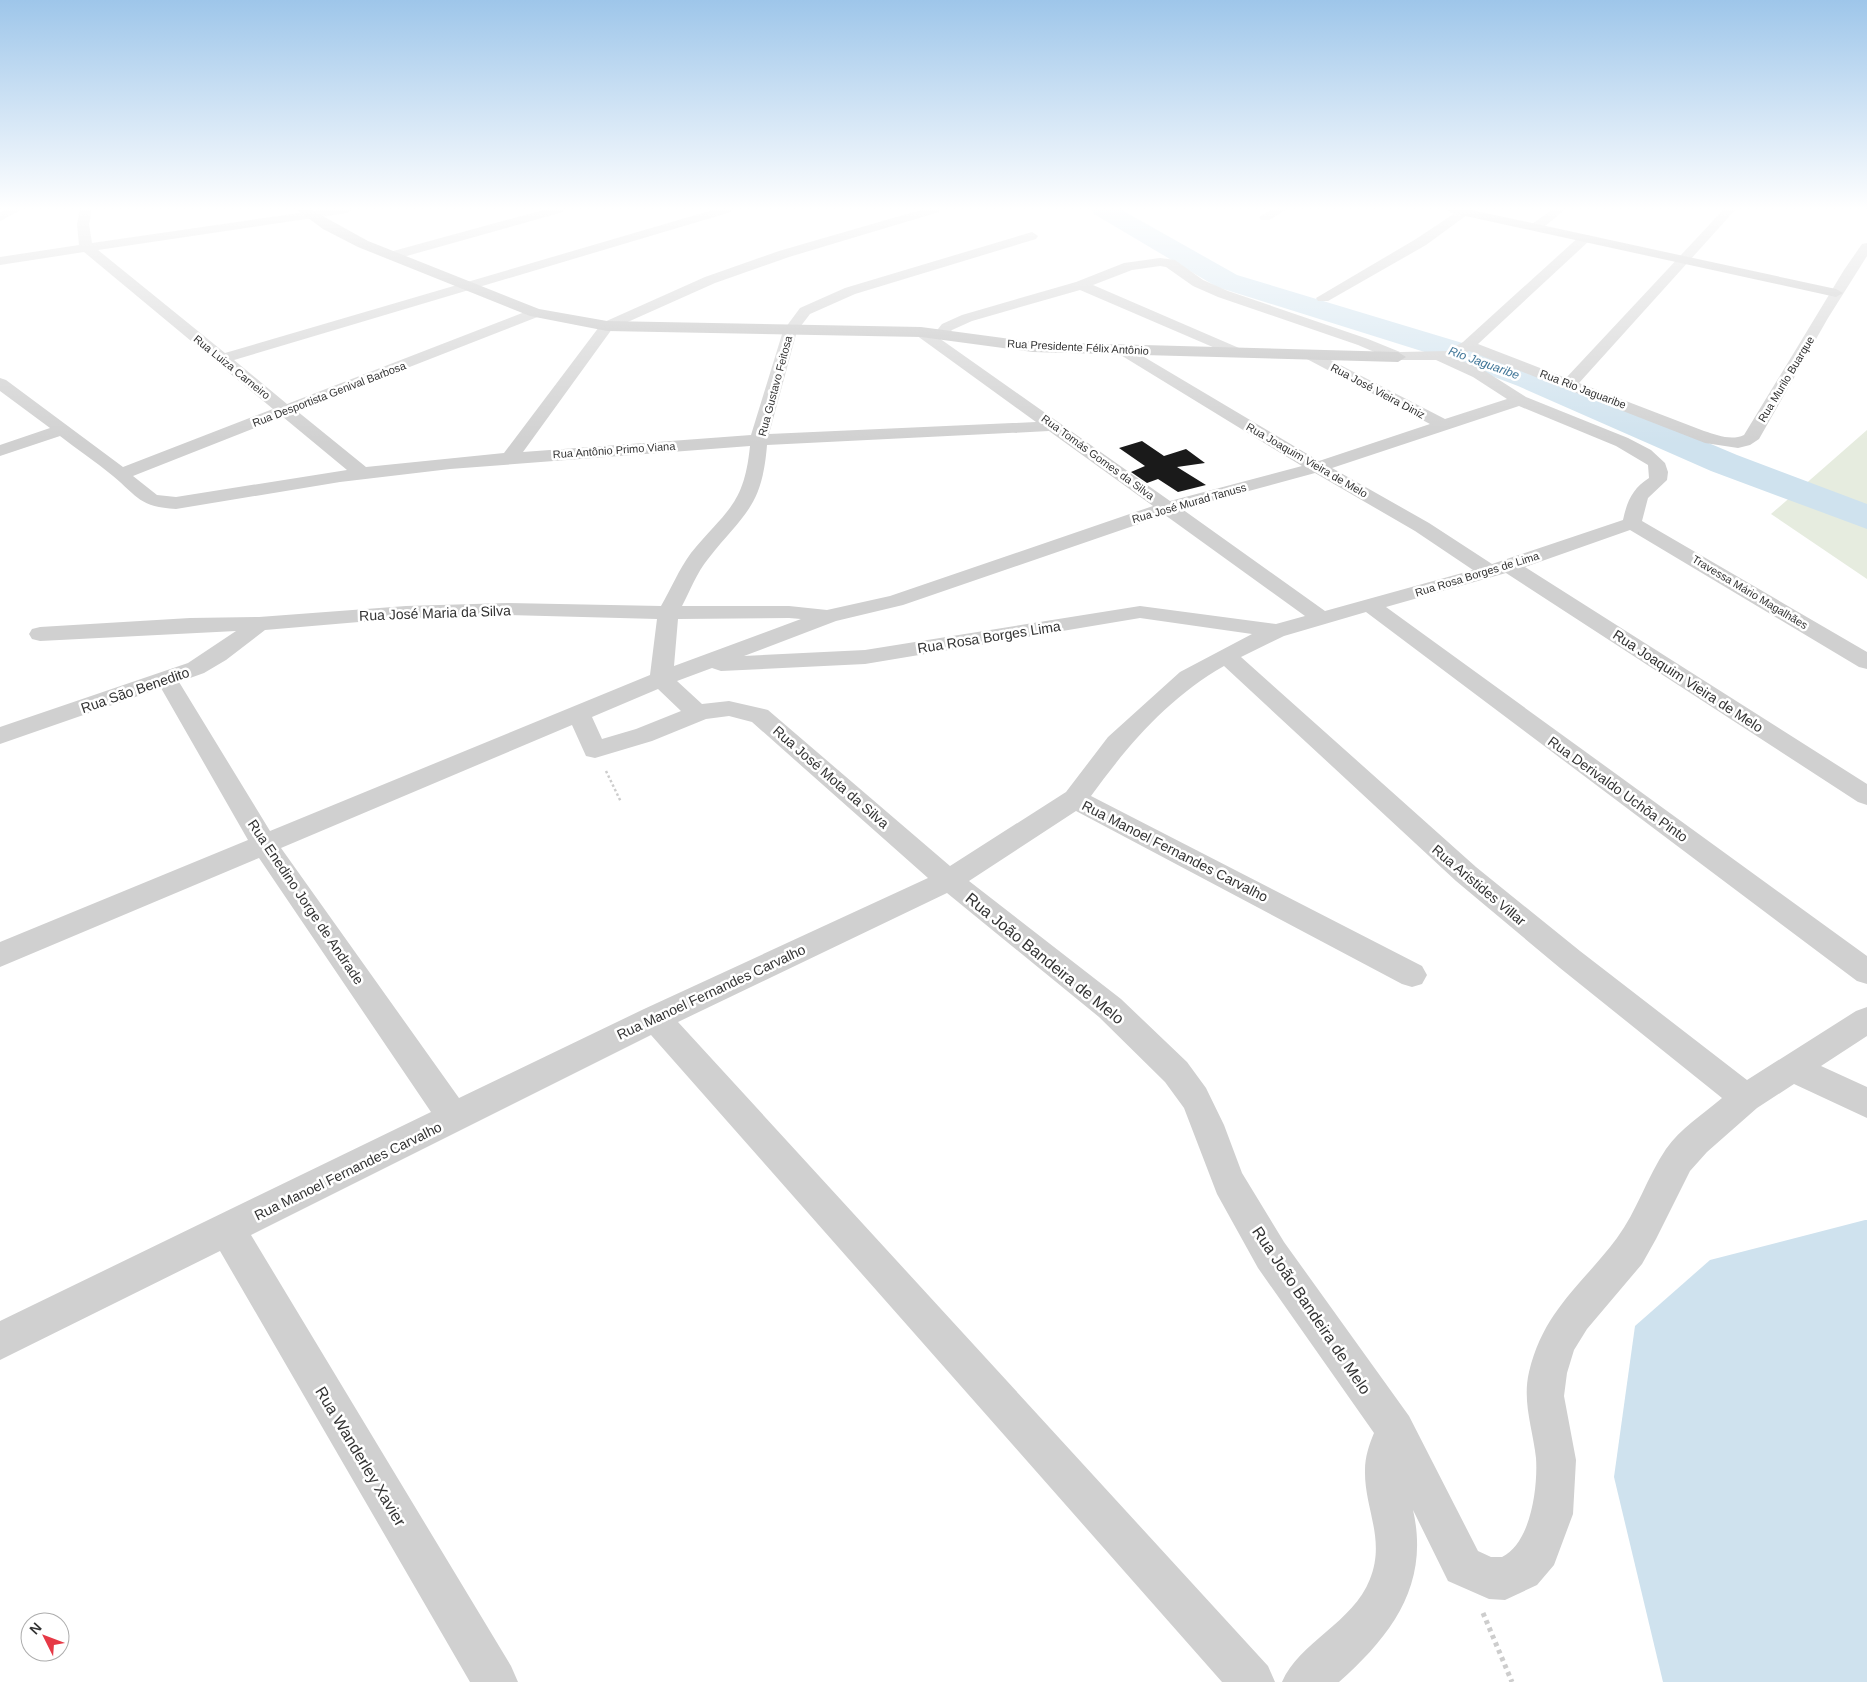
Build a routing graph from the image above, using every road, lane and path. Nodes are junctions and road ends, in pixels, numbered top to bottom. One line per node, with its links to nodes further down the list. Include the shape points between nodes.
1 (135, 287): 26 (street, Rua Luiza Carneiro)
2 (458, 287): 26 (street)
3 (472, 287): 16 (street, Rua Presidente Félix Antônio)
4 (695, 287): 17 (street)
5 (863, 287): 18 (street, Rua Gustavo Feitosa, via 805,311)
6 (1072, 287): 20 (street, via 967,318 947,326)
7 (1087, 287): 22 (street)
8 (1208, 287): 25 (street)
9 (1341, 287): 15 (street)
10 (1528, 287): 23 (street)
11 (1658, 287): 28 (street)
12 (1811, 287): 14 (street)
13 (1840, 287): 14 (street, Rua Murilo Buarque)
14 (1836, 293): 34 (street, Rua Murilo Buarque, via 1750,440 1734,444)
15 (1323, 298)
16 (535, 313): 17 (street, Rua Presidente Félix Antônio); 30 (street, Rua Desportista Genival Barbosa)
17 (607, 326): 18 (street, Rua Presidente Félix Antônio); 37 (street)
18 (790, 331): 19 (street, Rua Presidente Félix Antônio); 35 (street, Rua Gustavo Feitosa)
19 (921, 332): 20 (street, Rua Presidente Félix Antônio); 31 (street, Rua Tomás Gomes da Silva)
20 (941, 334): 21 (street, Rua Presidente Félix Antônio, via 1033,347)
21 (1124, 351): 22 (street, Rua Presidente Félix Antônio); 38 (street, Rua Joaquim Vieira de Melo)
22 (1234, 351): 24 (street, Rua Presidente Félix Antônio)
23 (1456, 351): 25 (street); 28 (street, Rua Rio Jaguaribe); 29 (street, via 1479,374)
24 (1310, 355): 25 (street, Rua Presidente Félix Antônio); 32 (street, Rua José Vieira Diniz)
25 (1398, 357)
26 (222, 359): 30 (street, Rua Luiza Carneiro)
27 (0, 384): 33 (street, Rua Antônio Primo Viana)
28 (1569, 384): 34 (street, Rua Rio Jaguaribe)
29 (1520, 400): 32 (street, Rua José Murad Tanuss); 42 (street, via 1622,442 1656,463 1660,472 1658,480 1641,492)
30 (287, 410): 39 (street, Rua Desportista Genival Barbosa); 40 (street, Rua Luiza Carneiro)
31 (1054, 426): 35 (street, Rua Antônio Primo Viana); 41 (street, Rua Tomás Gomes da Silva)
32 (1446, 426): 38 (street, Rua José Murad Tanuss)
33 (62, 430): 36 (street); 39 (street, Rua Antônio Primo Viana)
34 (1698, 435)
35 (759, 439): 37 (street, Rua Antônio Primo Viana); 45 (street, Rua Gustavo Feitosa, via 756,474 748,497 698,558)
36 (0, 451)
37 (509, 459): 40 (street, Rua Antônio Primo Viana)
38 (1317, 467): 41 (street, Rua José Murad Tanuss); 43 (street, Rua Joaquim Vieira de Melo)
39 (121, 474): 40 (street, Rua Antônio Primo Viana, via 150,500 176,503)
40 (362, 474)
41 (1168, 507): 46 (street, Rua José Murad Tanuss, via 948,584); 47 (street, Rua Tomás Gomes da Silva)
42 (1632, 523): 43 (street, Rua Rosa Borges de Lima); 52 (street, Travessa Mário Magalhães)
43 (1500, 569): 44 (street, Rua Rosa Borges de Lima); 60 (street, Rua Joaquim Vieira de Melo)
44 (1370, 605): 47 (street, Rua Rosa Borges de Lima); 66 (street, Rua Derivaldo Uchõa Pinto)
45 (668, 613): 46 (street, Rua José Maria da Silva, via 789,612); 48 (street, Rua José Maria da Silva, via 507,609 406,612); 54 (street, Rua Gustavo Feitosa)
46 (830, 616): 53 (street)
47 (1322, 618): 49 (street, Rua Rosa Borges de Lima)
48 (259, 624): 50 (street, Rua José Maria da Silva); 55 (street, Rua São Benedito, via 218,655)
49 (1276, 631): 51 (street, Rua Rosa Borges de Lima); 53 (street, Rua Rosa Borges Lima, via 1140,612 865,657)
50 (40, 634)
51 (1226, 656): 61 (street, Rua Rosa Borges de Lima, via 1188,677 1158,702 1117,744); 71 (street, Rua Aristides Villar, via 1467,876 1566,958)
52 (1867, 662)
53 (700, 664): 54 (street)
54 (661, 679): 56 (street); 57 (street)
55 (167, 680): 58 (street, Rua São Benedito); 63 (street, Rua Enedino Jorge de Andrade)
56 (698, 713): 59 (street, Rua José Mota da Silva); 64 (street, Rua José Mota da Silva, via 727,707 744,709 760,716)
57 (579, 714): 59 (street); 63 (street)
58 (0, 736)
59 (596, 750): 62 (path)
60 (1867, 796)
61 (1076, 800): 64 (street, Rua Manoel Fernandes Carvalho); 67 (street, Rua Manoel Fernandes Carvalho)
62 (621, 802)
63 (264, 844): 65 (street); 73 (street, Rua Enedino Jorge de Andrade)
64 (950, 880): 68 (street, Rua Manoel Fernandes Carvalho); 76 (street, Rua João Bandeira de Melo, via 1090,991 1176,1072 1195,1098 1229,1182 1271,1255)
65 (0, 955)
66 (1867, 972)
67 (1412, 975)
68 (655, 1018): 73 (street, Rua Manoel Fernandes Carvalho); 79 (street)
69 (1867, 1020): 70 (street)
70 (1792, 1068): 71 (street); 72 (street)
71 (1746, 1098): 77 (street, via 1678,1160 1629,1252 1574,1316 1558,1341 1545,1396 1556,1460 1552,1514 1539,1550 1522,1570 1505,1579 1490,1578)
72 (1867, 1103)
73 (454, 1118): 74 (street, Rua Manoel Fernandes Carvalho)
74 (228, 1230): 75 (street, Rua Manoel Fernandes Carvalho); 78 (street, Rua Wanderley Xavier)
75 (0, 1341)
76 (1395, 1430): 77 (street, Rua João Bandeira de Melo); 80 (street, via 1384,1457 1397,1536 1396,1568 1380,1608 1340,1651)
77 (1463, 1566): 81 (path)
78 (495, 1682)
79 (1252, 1682)
80 (1305, 1682)
81 (1512, 1682)

